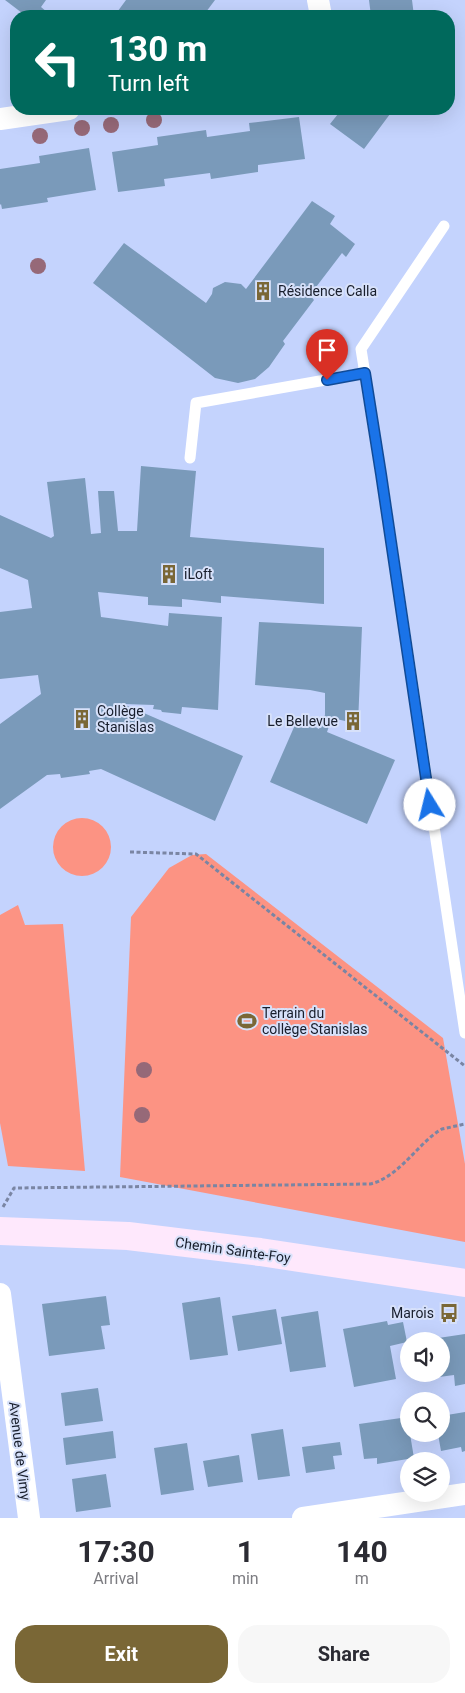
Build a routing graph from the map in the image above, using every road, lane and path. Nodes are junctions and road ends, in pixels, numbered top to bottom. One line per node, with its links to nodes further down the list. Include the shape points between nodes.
1 (28, 115): 2 (street)
2 (0, 119)
3 (444, 226): 4 (lane, via 361,349)
4 (365, 373): 5 (lane, via 196,403); 7 (lane)
5 (190, 458)
6 (130, 852): 8 (path, via 196,854)
7 (465, 1033)
8 (465, 1066)
9 (465, 1124): 10 (path, via 437,1132 383,1180 370,1184 14,1188)
10 (0, 1214)
11 (0, 1230): 12 (main road, Chemin Sainte-Foy, via 128,1236)
12 (465, 1283)
13 (0, 1294): 15 (street, Avenue de Vimy)
14 (465, 1494): 16 (street)
15 (29, 1518)
16 (302, 1518)

